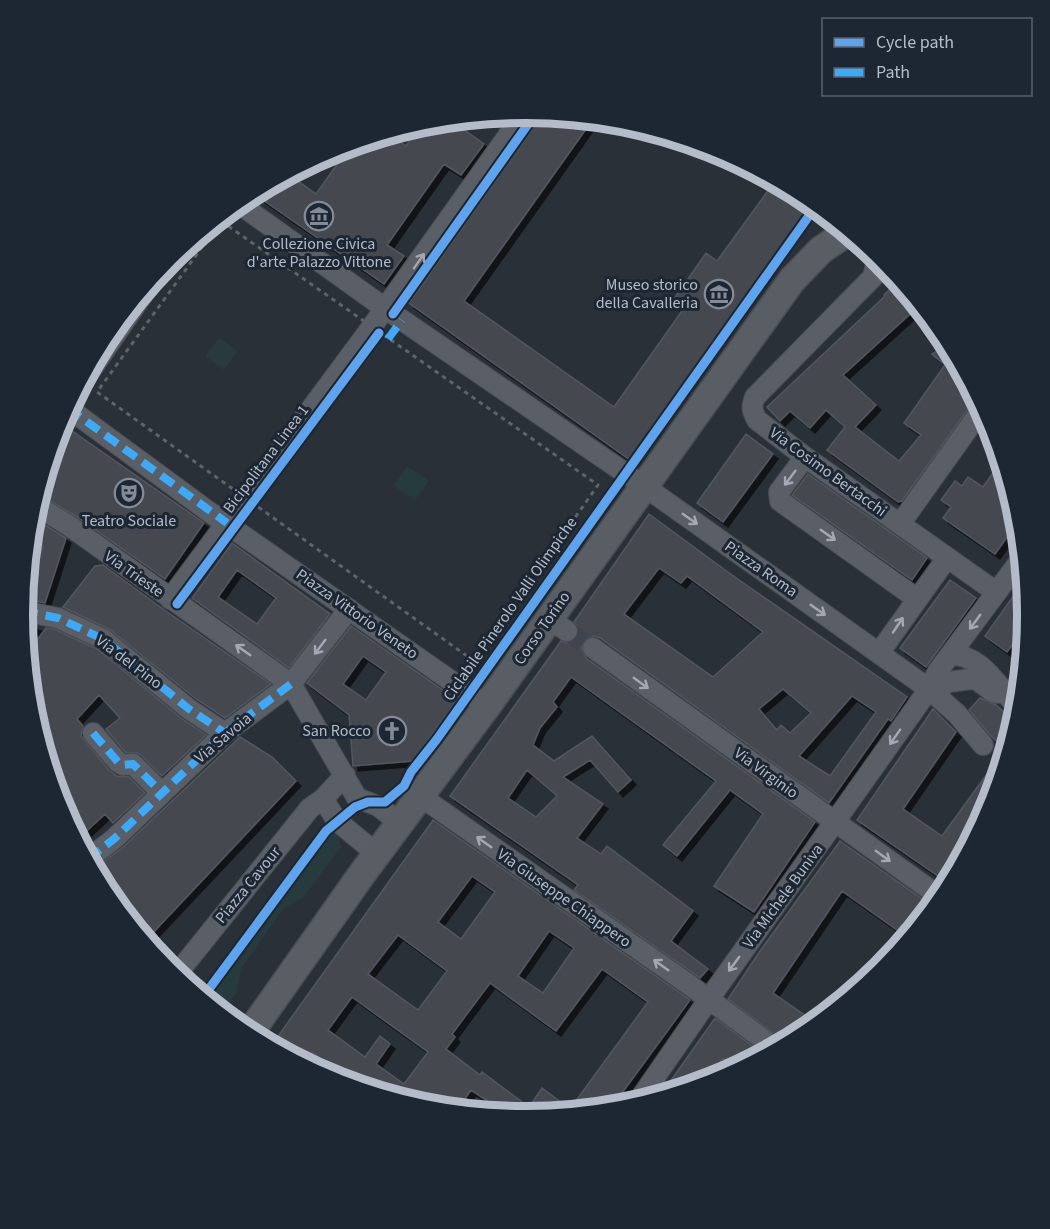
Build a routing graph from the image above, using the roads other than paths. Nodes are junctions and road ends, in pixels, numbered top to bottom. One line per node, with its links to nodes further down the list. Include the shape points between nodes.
1 (517, 123): 5 (street, one-way to 1)
2 (246, 209): 5 (street)
3 (842, 239): 9 (main road, Corso Torino, via 820,250 792,280)
4 (875, 269): 8 (street, Via Cosimo Bertacchi, via 873,278 755,397 752,408 757,420)
5 (386, 309): 9 (street); 12 (street, via 374,334)
6 (76, 414): 12 (street, Piazza Vittorio Veneto)
7 (976, 418): 11 (street, Via Cosimo Bertacchi)
8 (805, 457): 11 (street, Via Cosimo Bertacchi); 16 (street, one-way to 16, via 779,492 780,501)
9 (644, 486): 21 (street, Piazza Roma, one-way to 21); 28 (main road, Corso Torino, via 558,625)
10 (44, 510): 17 (street, Via Trieste)
11 (900, 524): 13 (street, Via Cosimo Bertacchi)
12 (230, 525): 17 (street); 18 (street, Piazza Vittorio Veneto)
13 (946, 558): 15 (street, Via Cosimo Bertacchi); 16 (street)
14 (1015, 568): 15 (street, Via Michele Buniva)
15 (996, 592): 22 (street, Via Michele Buniva, one-way to 22)
16 (916, 598): 21 (street, one-way to 16)
17 (170, 599): 24 (street, Via Trieste, one-way to 17)
18 (349, 609): 24 (street, Via Savoia, one-way to 24); 28 (street, Piazza Vittorio Veneto)
19 (33, 613): 29 (street, Via del Pino, via 58,618 103,639)
20 (593, 648): 37 (street, Via Virginio, one-way to 37)
21 (879, 653): 25 (street, Piazza Roma)
22 (951, 655): 23 (street); 25 (street, Via Michele Buniva); 26 (street, via 962,655 980,665)
23 (966, 681): 25 (street); 27 (street, via 977,680 993,692)
24 (291, 684): 29 (street, Via Savoia); 32 (street)
25 (929, 689): 31 (street); 37 (street, Via Michele Buniva, one-way to 37)
26 (1011, 692)
27 (1010, 695)
28 (487, 706): 34 (main road, Corso Torino)
29 (225, 733): 33 (street, Via Savoia)
30 (93, 734): 33 (street, via 118,762 132,764)
31 (983, 745)
32 (345, 775): 35 (street); 36 (street, Piazza Cavour)
33 (162, 793): 39 (street, Via Savoia)
34 (420, 796): 38 (main road, Corso Torino); 43 (street, Via Giuseppe Chiappero, one-way to 34)
35 (357, 798): 36 (street, via 338,804); 38 (street, via 378,806)
36 (323, 799): 40 (street, via 337,821); 42 (street, Piazza Cavour, via 310,808)
37 (835, 822): 41 (street, Via Virginio, one-way to 41); 43 (street, Via Michele Buniva, one-way to 43)
38 (400, 823): 40 (main road, Corso Torino)
39 (95, 854)
40 (377, 854): 44 (main road, Corso Torino)
41 (932, 891)
42 (182, 967)
43 (709, 999): 45 (street, Via Giuseppe Chiappero); 46 (street, Via Michele Buniva)
44 (255, 1026)
45 (768, 1043)
46 (645, 1092)

